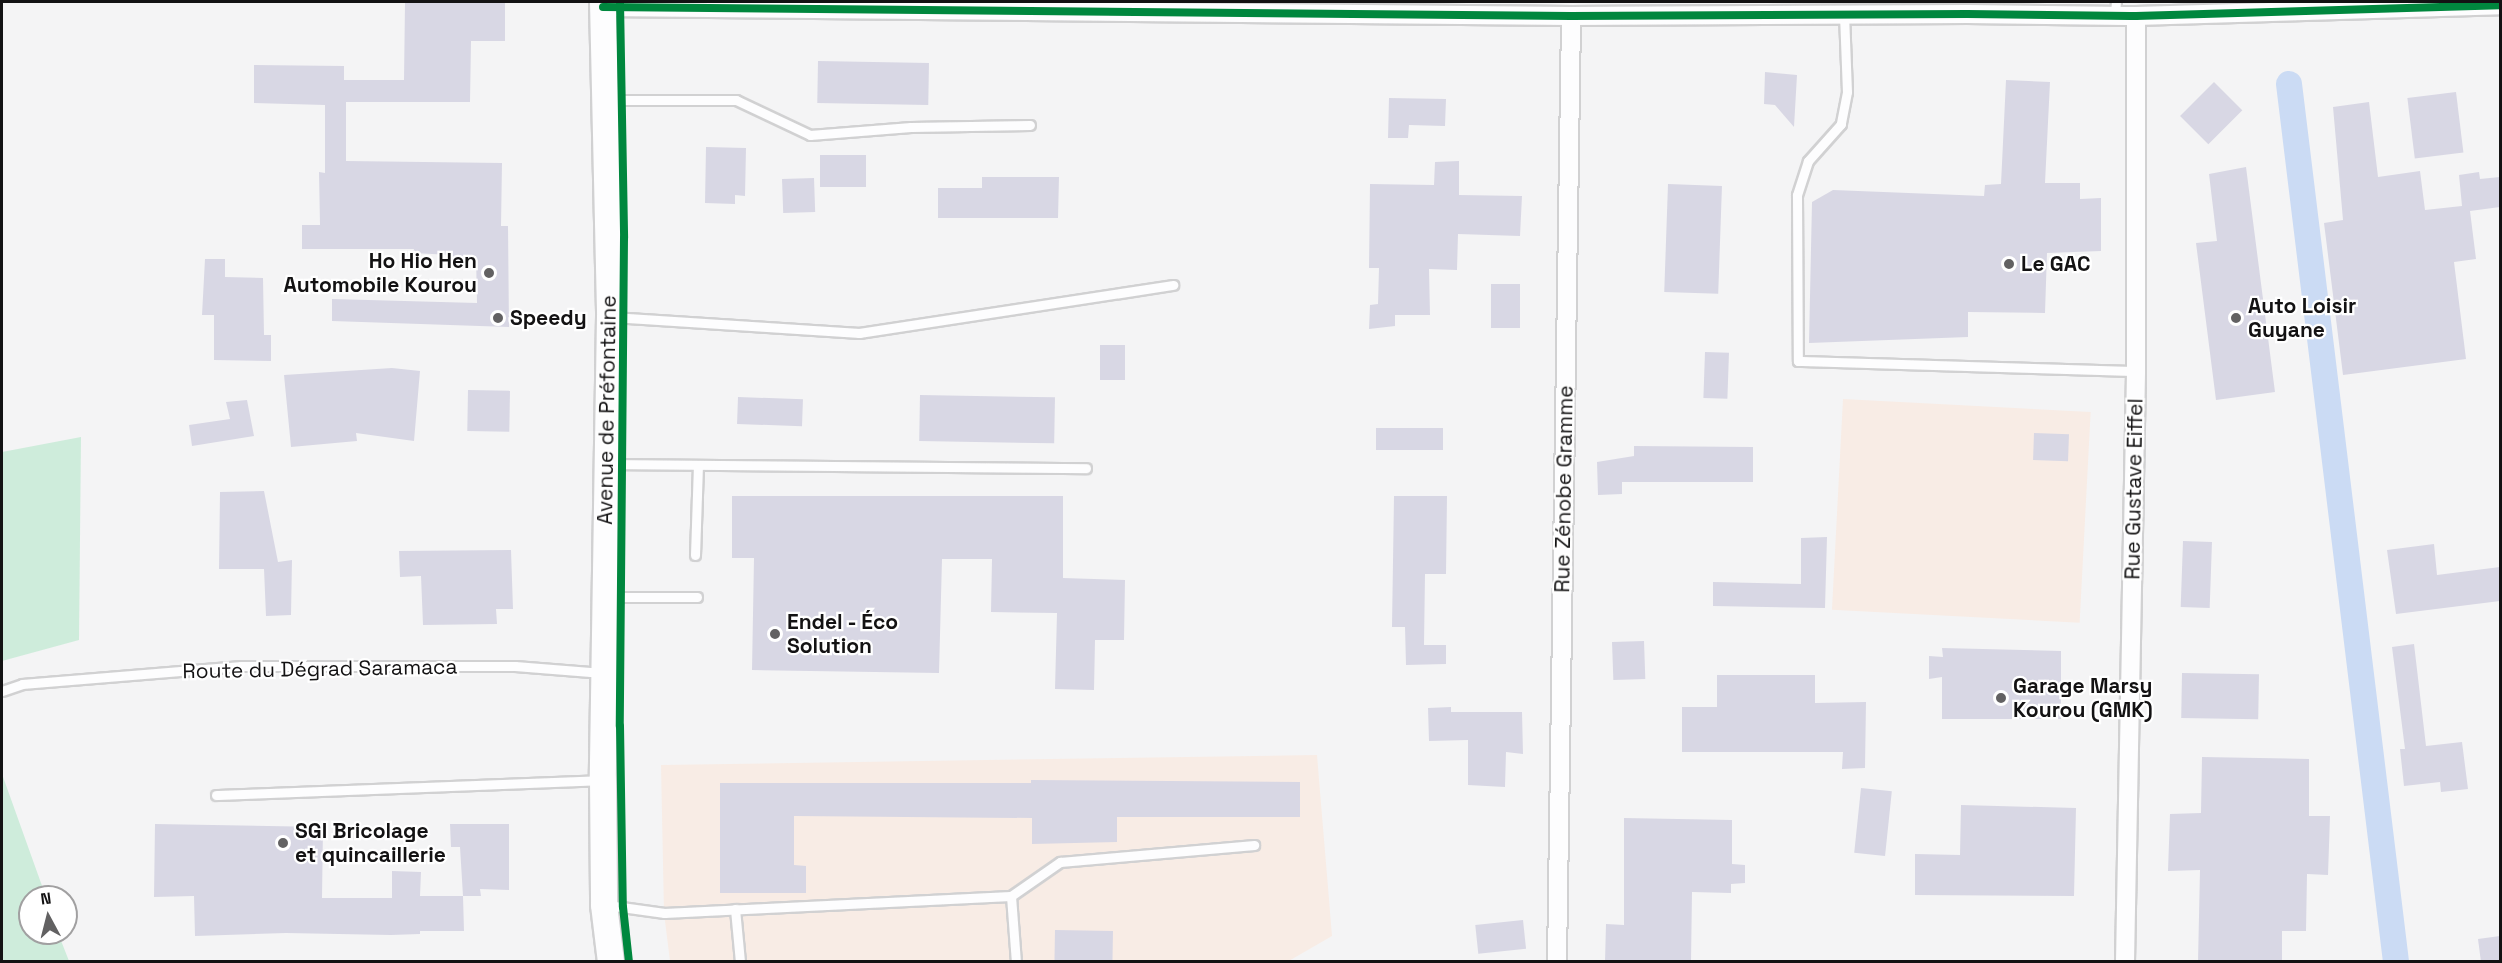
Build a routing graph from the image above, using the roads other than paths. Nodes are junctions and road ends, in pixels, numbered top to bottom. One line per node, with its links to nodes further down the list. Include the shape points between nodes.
1 (603, 4): 6 (street); 8 (main road, Avenue de Préfontaine)
2 (2500, 5): 7 (street)
3 (1966, 8): 4 (street); 5 (street)
4 (2116, 8): 7 (street)
5 (1844, 14): 6 (street); 12 (lane, via 1847,92 1841,124 1808,161 1797,195 1798,361)
6 (1570, 16): 30 (street, Rue Zénobe Gramme)
7 (2136, 16): 12 (street, Rue Gustave Eiffel)
8 (605, 100): 9 (lane, via 736,100 810,135 911,127); 11 (main road, Avenue de Préfontaine)
9 (1030, 125)
10 (1173, 285): 11 (lane, via 859,333)
11 (609, 317): 13 (main road, Avenue de Préfontaine)
12 (2136, 372): 31 (street, Rue Gustave Eiffel)
13 (607, 464): 14 (lane); 17 (main road, Avenue de Préfontaine)
14 (698, 465): 15 (lane); 16 (lane)
15 (1086, 468)
16 (695, 555)
17 (604, 597): 18 (lane); 19 (main road, Avenue de Préfontaine)
18 (697, 597)
19 (603, 673): 20 (lane, Route du Dégrad Saramaca, via 515,666 241,666 22,684); 21 (main road, Avenue de Préfontaine)
20 (2, 691)
21 (603, 780): 22 (lane); 25 (main road, Avenue de Préfontaine)
22 (216, 795)
23 (1254, 845): 24 (lane, via 1060,862)
24 (1011, 896): 26 (lane); 29 (lane)
25 (604, 905): 26 (lane, via 664,913); 27 (main road, Avenue de Préfontaine)
26 (735, 909): 28 (lane)
27 (610, 962)
28 (740, 962)
29 (1016, 962)
30 (1557, 962)
31 (2125, 962)

